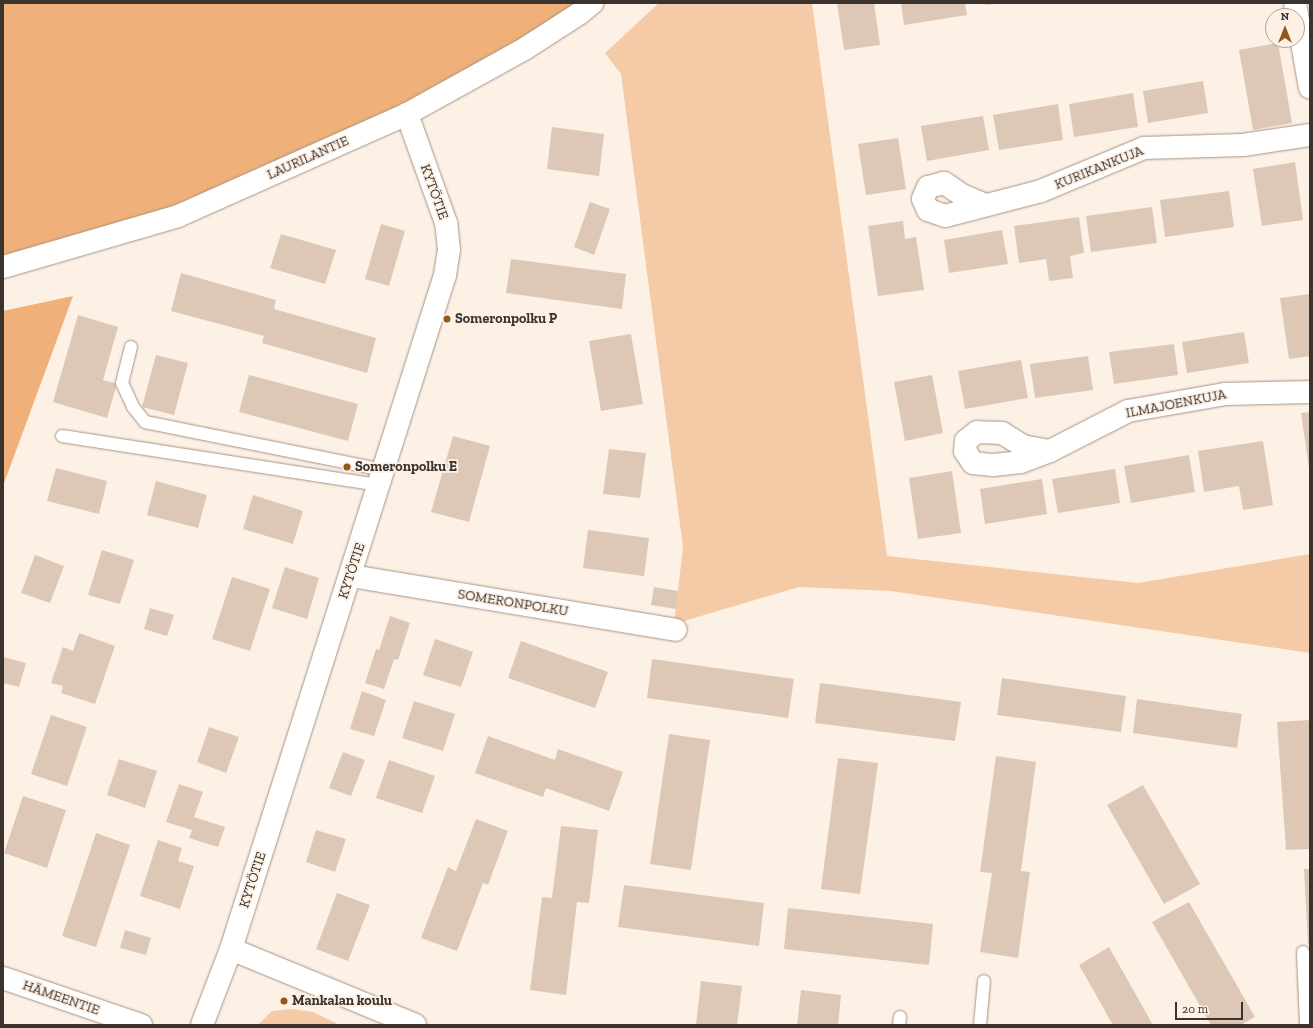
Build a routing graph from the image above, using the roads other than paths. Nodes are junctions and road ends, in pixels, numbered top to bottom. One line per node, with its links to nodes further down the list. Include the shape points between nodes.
1 (592, 3): 4 (street, LAURILANTIE, via 526,48)
2 (1295, 3): 3 (street)
3 (1310, 88)
4 (407, 114): 7 (street, LAURILANTIE, via 178,216); 12 (street, KYTÖTIE, via 446,223 449,250 445,275)
5 (1310, 135): 6 (street, KURIKANKUJA, via 1243,145 1144,148 1041,191)
6 (985, 205)
7 (3, 267)
8 (131, 347): 12 (lane, via 122,383 133,407 145,422)
9 (1310, 392): 11 (street, ILMAJOENKUJA, via 1224,394 1128,411)
10 (62, 436): 12 (lane)
11 (1050, 451)
12 (381, 478): 13 (street, KYTÖTIE)
13 (350, 576): 14 (street, SOMERONPOLKU); 15 (street, KYTÖTIE)
14 (676, 630)
15 (231, 949): 20 (street, KYTÖTIE); 21 (street)
16 (1303, 952): 23 (lane)
17 (3, 978): 19 (street, HÄMEENTIE)
18 (984, 981): 22 (lane)
19 (141, 1025)
20 (202, 1025)
21 (415, 1025)
22 (980, 1025)
23 (1306, 1025)

